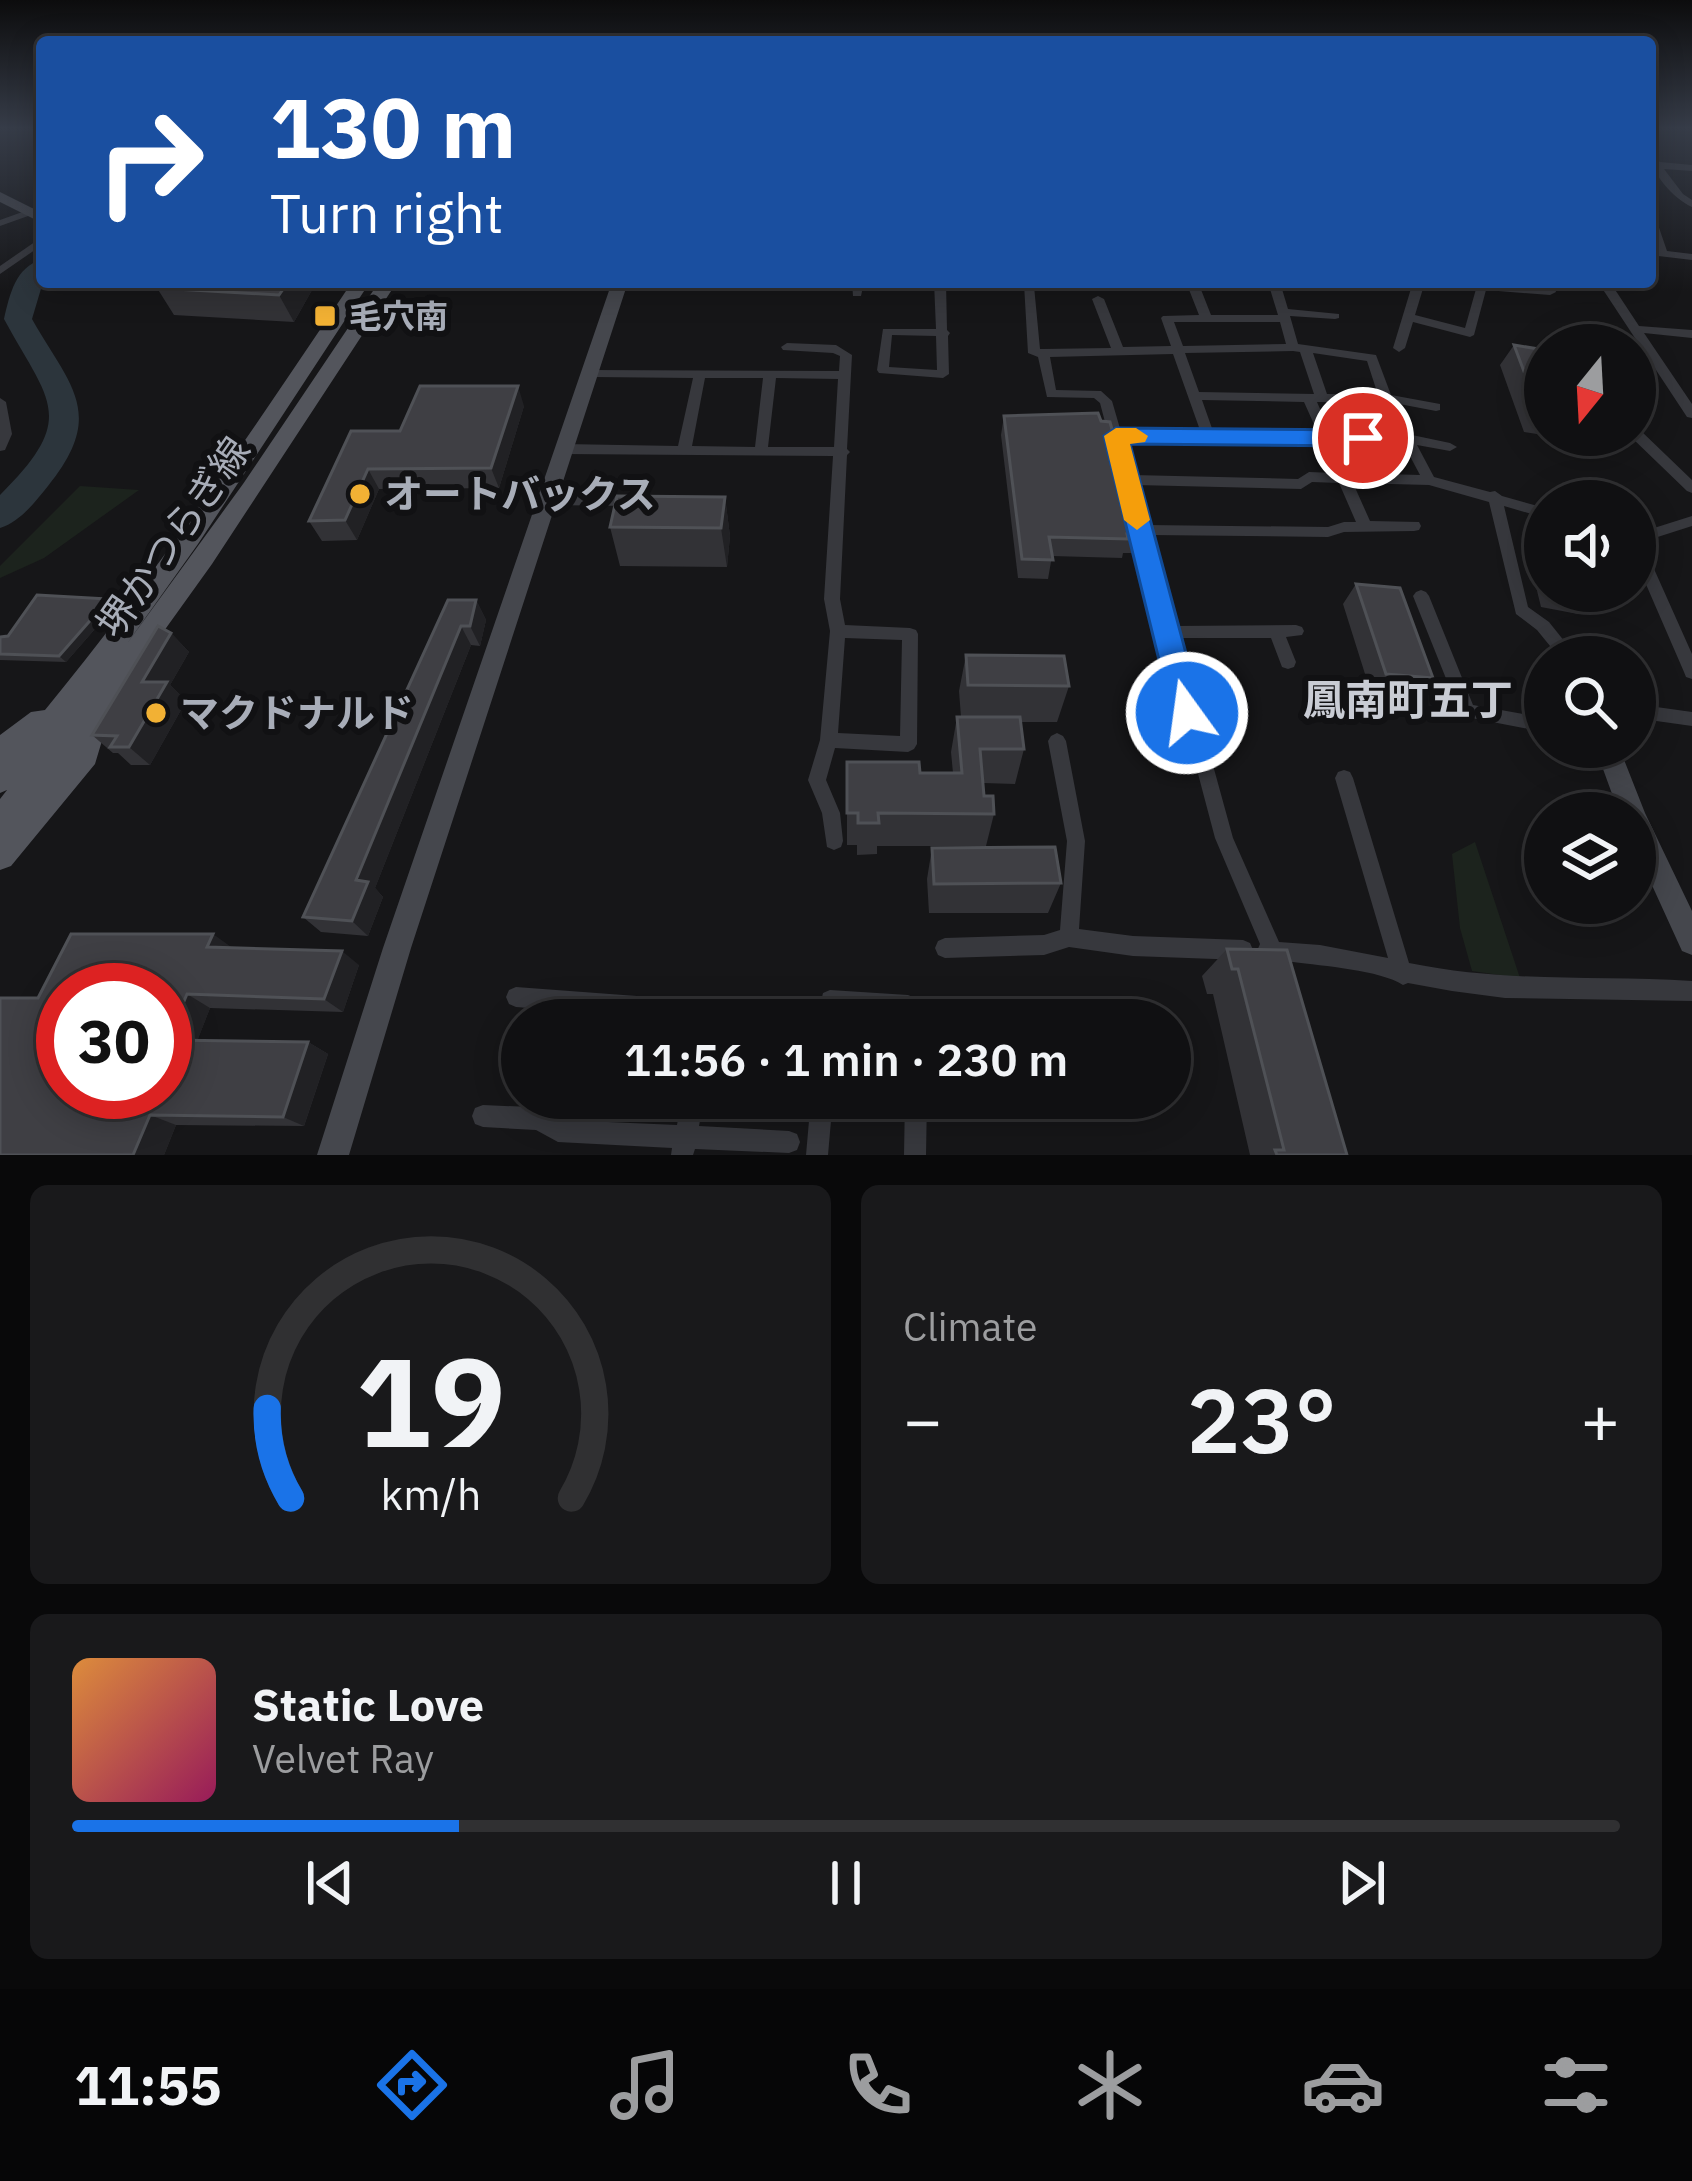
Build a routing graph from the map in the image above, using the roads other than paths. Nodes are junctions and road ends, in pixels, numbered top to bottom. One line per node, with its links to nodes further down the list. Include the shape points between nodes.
1 (1670, 183): 3 (street)
2 (0, 196): 4 (street)
3 (1692, 204)
4 (36, 212)
5 (36, 214): 6 (street)
6 (0, 223)
7 (36, 244): 10 (street)
8 (1656, 253): 9 (street)
9 (1692, 257)
10 (0, 271)
11 (357, 288): 85 (main road, 堺かつらぎ線, via 185,547)
12 (384, 288): 86 (main road, 堺かつらぎ線)
13 (618, 288): 39 (street)
14 (940, 288): 30 (street)
15 (1028, 288): 37 (street, via 1034,353)
16 (1194, 288): 26 (street)
17 (1417, 288): 27 (street)
18 (1481, 288): 27 (street, via 1470,332)
19 (1511, 288): 20 (street)
20 (1549, 288)
21 (1608, 288): 28 (street)
22 (1276, 289): 24 (street)
23 (1098, 299): 36 (street)
24 (1284, 316): 25 (street); 26 (street); 35 (street)
25 (1335, 316)
26 (1206, 317): 34 (street, via 1167,318)
27 (1408, 317): 33 (street)
28 (1633, 324)
29 (1656, 331): 31 (street)
30 (944, 333): 30 (street, via 887,332 883,370 944,374)
31 (1692, 334)
32 (787, 347): 42 (street, via 836,349 846,355)
33 (1399, 348)
34 (1179, 349): 35 (street); 36 (street); 45 (street)
35 (1299, 349): 46 (street); 47 (street, via 1372,358)
36 (1118, 350): 37 (street)
37 (1043, 353): 51 (street, via 1051,394 1097,394)
38 (1656, 358): 43 (street)
39 (592, 373): 40 (street); 57 (street)
40 (700, 373): 41 (street); 58 (street)
41 (770, 374): 42 (street); 59 (street)
42 (844, 375): 60 (street)
43 (1667, 375): 44 (street); 50 (street)
44 (1692, 377)
45 (1193, 396): 46 (street); 53 (street)
46 (1316, 399): 47 (street); 52 (street)
47 (1386, 400): 49 (street); 55 (street)
48 (0, 402): 54 (street)
49 (1436, 407)
50 (1692, 415)
51 (1116, 436): 53 (street); 63 (street)
52 (1324, 436): 53 (street); 55 (street); 62 (street)
53 (1209, 438)
54 (2, 439)
55 (1408, 439): 56 (street); 64 (street)
56 (1450, 447)
57 (563, 449): 58 (street); 67 (street)
58 (684, 451): 59 (street)
59 (761, 451): 60 (street)
60 (843, 452): 77 (street, via 832,599)
61 (1656, 453): 65 (street)
62 (1346, 479): 63 (street); 64 (street); 72 (street)
63 (1127, 480): 73 (street)
64 (1429, 480): 66 (street)
65 (1692, 488)
66 (1495, 496): 69 (street); 81 (street, via 1521,610)
67 (546, 500): 68 (street); 115 (street)
68 (650, 502)
69 (1524, 506)
70 (1692, 521): 74 (street)
71 (1414, 526): 72 (street)
72 (1366, 527): 73 (street)
73 (1140, 530): 80 (street)
74 (1656, 534)
75 (1656, 584): 82 (street)
76 (1421, 596): 89 (street, via 1467,711)
77 (838, 631): 90 (street); 90 (street, via 910,634 908,744)
78 (1276, 631): 79 (street); 80 (street); 83 (street)
79 (1296, 631)
80 (1167, 632): 102 (street, via 1224,838)
81 (1551, 636)
82 (1685, 643): 84 (street)
83 (1288, 662)
84 (1692, 672)
85 (68, 700): 92 (main road); 94 (main road, 堺かつらぎ線)
86 (99, 706): 95 (main road, 堺かつらぎ線); 97 (main road, via 85,755)
87 (1656, 714): 88 (street)
88 (1692, 719)
89 (1524, 721)
90 (829, 740): 96 (street, via 817,780)
91 (1058, 741): 99 (street, via 1076,841)
92 (0, 751)
93 (1344, 778): 103 (street)
94 (0, 780)
95 (0, 820)
96 (834, 841)
97 (0, 856)
98 (1656, 864): 100 (street)
99 (1069, 937): 101 (street); 102 (street)
100 (1692, 941)
101 (945, 948)
102 (1273, 951): 103 (street); 105 (street)
103 (1403, 975): 104 (street, via 1540,992)
104 (1692, 991)
105 (1290, 996)
106 (516, 997): 107 (street)
107 (524, 999)
108 (501, 1114): 109 (street)
109 (483, 1116)
110 (549, 1119): 114 (street, via 558,1131)
111 (820, 1119): 116 (street)
112 (916, 1119): 117 (street)
113 (789, 1142): 114 (street)
114 (683, 1146)
115 (333, 1155)
116 (817, 1155)
117 (915, 1155)

